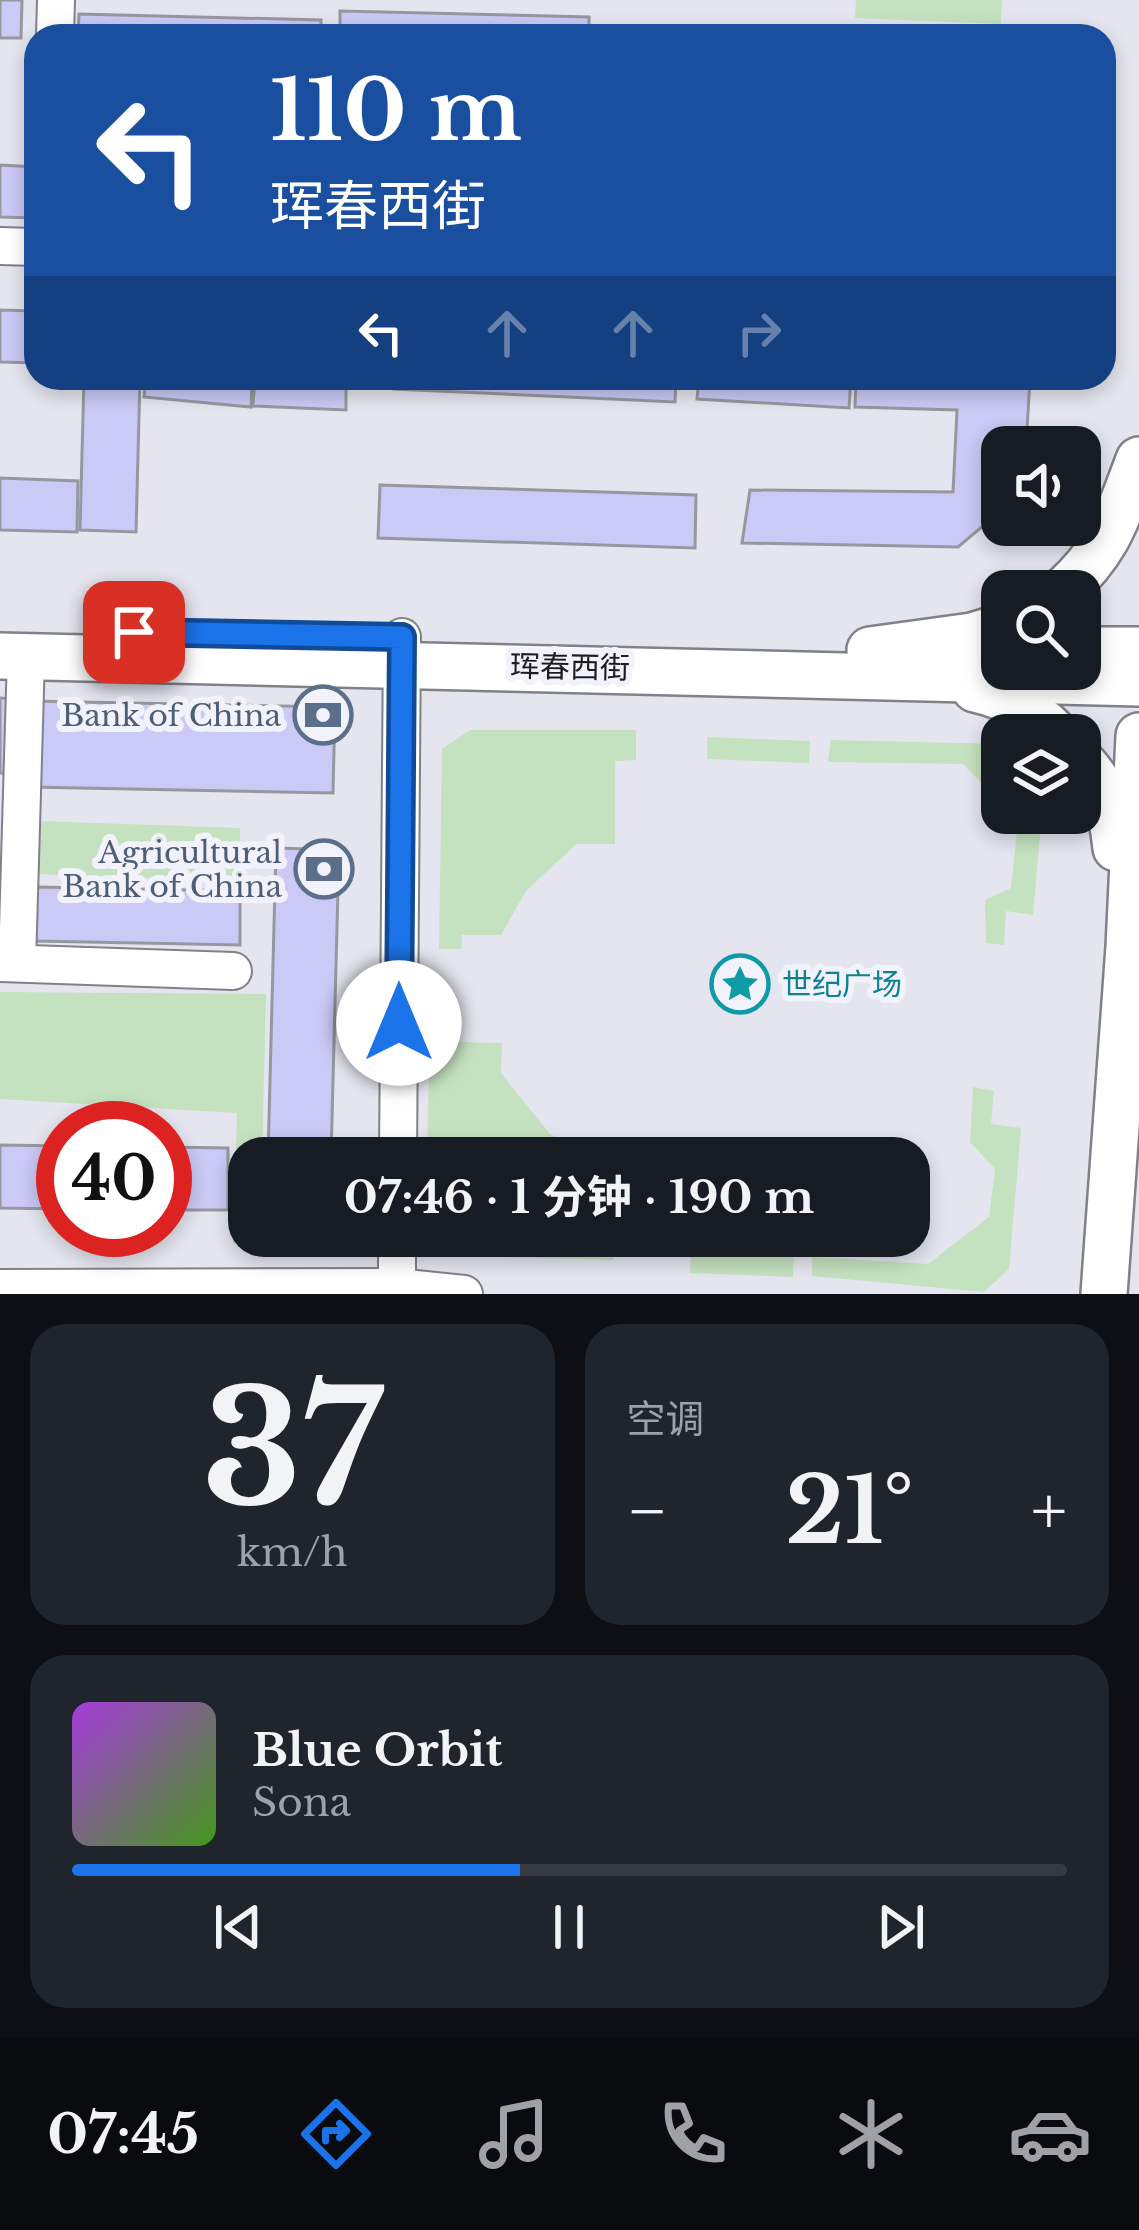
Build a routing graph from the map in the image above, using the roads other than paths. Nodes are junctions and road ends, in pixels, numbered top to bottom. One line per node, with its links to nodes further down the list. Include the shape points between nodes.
1 (1139, 460): 2 (main road, via 1108,540)
2 (1086, 570)
3 (981, 633): 6 (main road)
4 (8, 647): 5 (main road, 珲春西街); 16 (street)
5 (401, 650): 6 (main road, 珲春西街); 10 (main road, 珲春西街); 18 (street)
6 (871, 650): 7 (main road, 珲春西街)
7 (981, 650)
8 (1101, 650): 9 (main road)
9 (1139, 650)
10 (920, 676): 11 (main road, 珲春西街); 12 (main road, via 998,694)
11 (1139, 683)
12 (1036, 714)
13 (1139, 736): 15 (main road)
14 (1101, 789): 15 (main road, via 1111,803)
15 (1129, 947): 23 (main road)
16 (9, 963): 17 (street)
17 (233, 971)
18 (398, 1137)
19 (397, 1257): 21 (street)
20 (0, 1288): 21 (street)
21 (397, 1290): 22 (street)
22 (464, 1294)
23 (1104, 1294)

